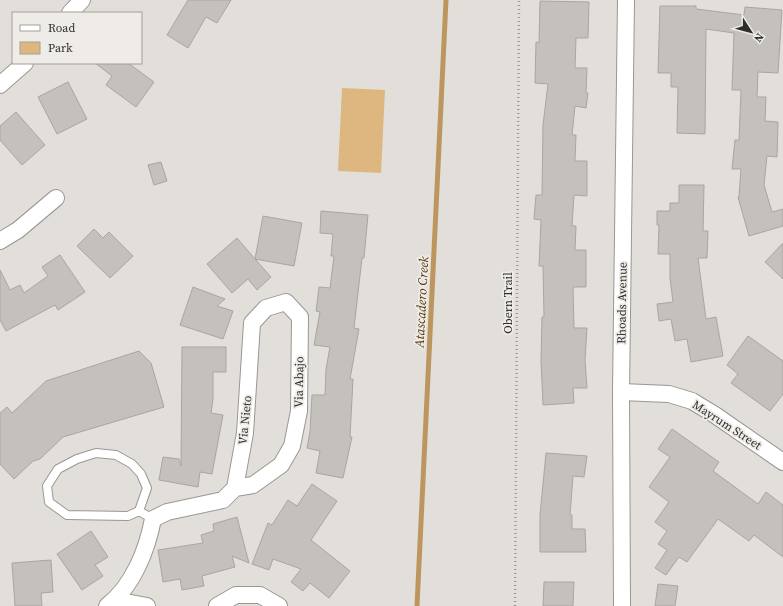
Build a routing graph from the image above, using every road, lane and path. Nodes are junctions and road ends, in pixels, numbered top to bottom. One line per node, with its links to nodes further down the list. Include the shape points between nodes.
1 (82, 0): 4 (street)
2 (519, 0): 19 (path, Obern Trail)
3 (626, 0): 10 (street, Rhoads Avenue)
4 (71, 12)
5 (24, 64): 6 (street)
6 (0, 85)
7 (56, 198): 8 (street, via 18,230)
8 (0, 241)
9 (300, 317): 12 (street, Via Abajo, via 299,411 292,446 281,465 253,484); 12 (street, Via Nieto, via 286,302 266,308 252,323 245,433)
10 (621, 392): 11 (street, Mayrum Street, via 669,394 692,401); 20 (street, Rhoads Avenue)
11 (783, 462)
12 (234, 488): 14 (street, via 223,500 167,512)
13 (139, 511): 13 (lane, via 147,488 141,474 132,464 116,455 96,452 76,458 58,469 46,486 49,502 67,514 128,516); 14 (lane)
14 (153, 519): 15 (street, via 135,573)
15 (111, 603): 16 (street)
16 (147, 606)
17 (216, 606): 18 (street, via 236,595 260,595)
18 (279, 606)
19 (515, 606)
20 (622, 606)

